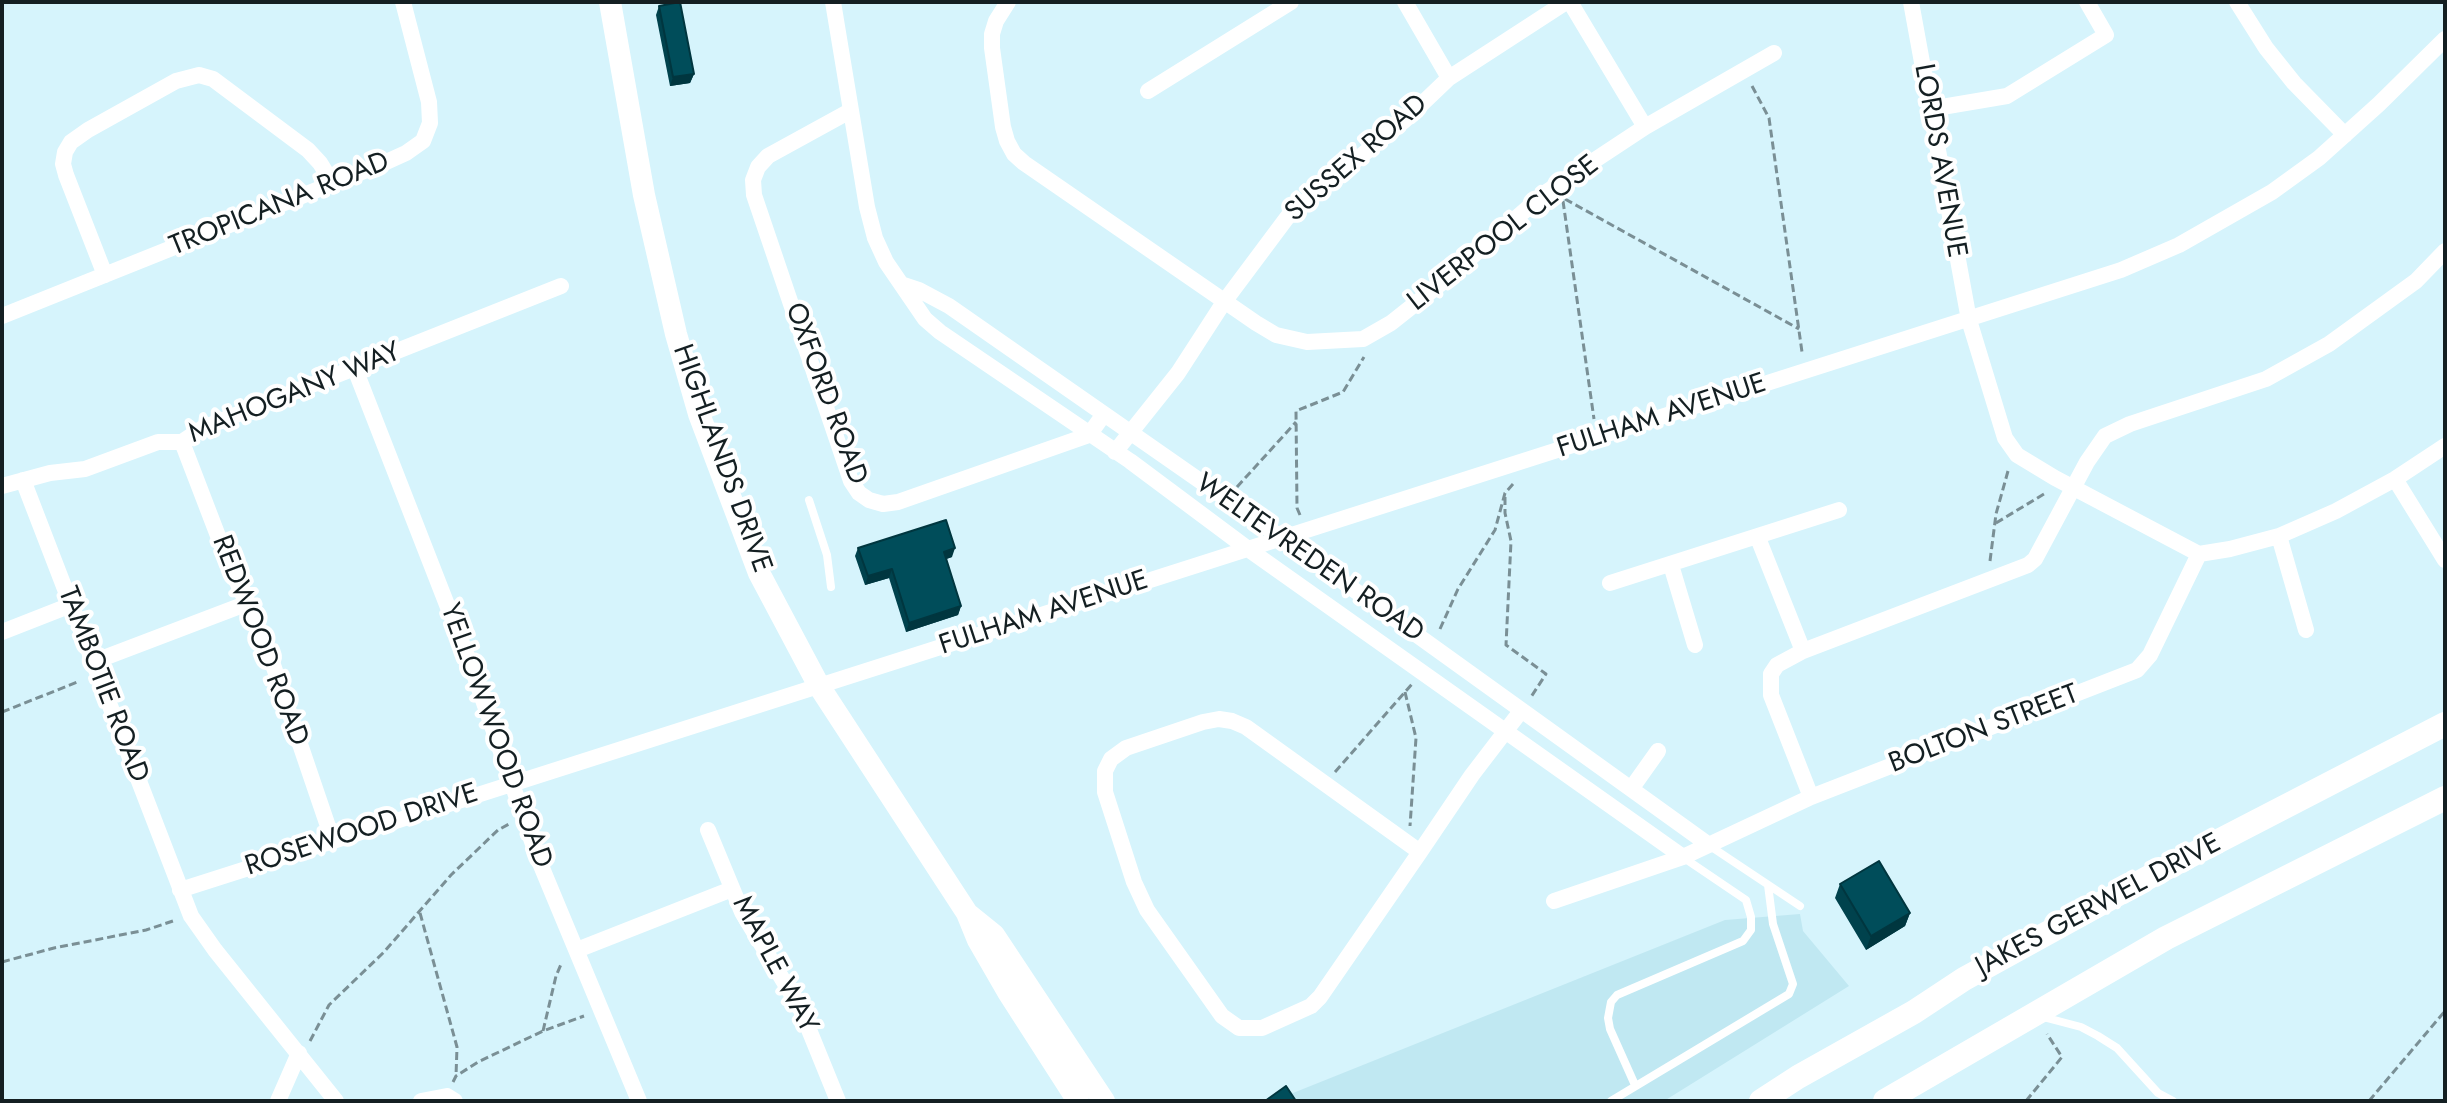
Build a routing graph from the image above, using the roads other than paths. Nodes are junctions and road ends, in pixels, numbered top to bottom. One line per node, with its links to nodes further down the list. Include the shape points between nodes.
1 (403, 2): 19 (street, TROPICANA ROAD, via 430,123 423,141 406,153)
2 (610, 2): 56 (main road, HIGHLANDS DRIVE, via 650,224 699,414 759,573)
3 (833, 2): 16 (street, WELTEVREDEN ROAD)
4 (1008, 2): 24 (street, LIVERPOOL CLOSE, via 996,21 992,48 1003,127 1014,154)
5 (1291, 2): 14 (street)
6 (1405, 2): 13 (street)
7 (1568, 2): 13 (street, SUSSEX ROAD); 17 (street)
8 (1911, 2): 15 (street, LORDS AVENUE)
9 (2087, 2): 15 (street, via 2106,35 2007,96)
10 (2237, 2): 18 (street, via 2294,83)
11 (2445, 39): 18 (street, FULHAM AVENUE)
12 (1774, 53): 17 (street, LIVERPOOL CLOSE)
13 (1449, 78): 24 (street, SUSSEX ROAD, via 1289,215)
14 (1148, 91)
15 (1930, 109): 26 (street, LORDS AVENUE)
16 (850, 111): 22 (street, WELTEVREDEN ROAD, via 875,238); 30 (street, OXFORD ROAD, via 768,156 753,180 765,228 859,493 883,504 898,502)
17 (1645, 127): 24 (street, LIVERPOOL CLOSE, via 1545,193 1444,281 1363,339 1292,340)
18 (2345, 135): 26 (street, FULHAM AVENUE, via 2272,192 2179,245 2121,270)
19 (333, 184): 21 (street, TROPICANA ROAD); 21 (street, via 320,163 288,133 213,79 199,75 176,81 88,130 65,152 66,175)
20 (2445, 251): 37 (street, via 2416,281 2329,344 2266,379 2105,436)
21 (105, 275): 25 (street, TROPICANA ROAD)
22 (901, 284): 28 (street, WELTEVREDEN ROAD, via 949,306); 30 (street, WELTEVREDEN ROAD, via 940,332)
23 (561, 286): 27 (street, MAHOGANY WAY)
24 (1224, 302): 29 (street, SUSSEX ROAD, via 1178,373)
25 (2, 316)
26 (1969, 320): 37 (street, LORDS AVENUE, via 2009,447); 41 (street, FULHAM AVENUE)
27 (355, 369): 31 (street, MAHOGANY WAY, via 203,428); 61 (street, YELLOWWOOD ROAD, via 453,616)
28 (1104, 414): 29 (street, WELTEVREDEN ROAD); 30 (street)
29 (1130, 432): 33 (street, SUSSEX ROAD); 41 (street, WELTEVREDEN ROAD)
30 (1089, 435): 33 (street, WELTEVREDEN ROAD)
31 (182, 442): 35 (street, MAHOGANY WAY, via 158,442 85,469); 49 (street, REDWOOD ROAD)
32 (2445, 446): 34 (street)
33 (1115, 452): 43 (street, WELTEVREDEN ROAD)
34 (2395, 479): 40 (street); 45 (street)
35 (23, 480): 36 (street, MAHOGANY WAY); 50 (street, TAMBOTIE ROAD)
36 (2, 486)
37 (2075, 488): 44 (street, LORDS AVENUE); 54 (street, via 2028,565)
38 (809, 500): 48 (lane)
39 (1839, 510): 42 (street)
40 (2279, 536): 44 (street); 51 (street)
41 (1282, 538): 43 (street, FULHAM AVENUE); 57 (street, WELTEVREDEN ROAD)
42 (1758, 538): 46 (street); 54 (street)
43 (1248, 549): 56 (street, FULHAM AVENUE); 59 (street, WELTEVREDEN ROAD)
44 (2199, 554): 63 (street, BOLTON STREET, via 2150,655 2137,670)
45 (2445, 560)
46 (1671, 565): 47 (street); 53 (street)
47 (1610, 583)
48 (831, 587)
49 (248, 603): 55 (street); 66 (street, REDWOOD ROAD)
50 (71, 605): 52 (street); 55 (street, TAMBOTIE ROAD)
51 (2306, 630)
52 (2, 632)
53 (1695, 645)
54 (1803, 651): 63 (street, via 1773,670 1769,688)
55 (96, 668): 72 (street, TAMBOTIE ROAD)
56 (819, 686): 61 (street, ROSEWOOD DRIVE); 75 (main road, HIGHLANDS DRIVE)
57 (1521, 711): 59 (street); 62 (street, WELTEVREDEN ROAD)
58 (2445, 724): 89 (main road, JAKES GERWEL DRIVE, via 1964,979)
59 (1505, 729): 68 (street); 69 (street, WELTEVREDEN ROAD)
60 (1658, 751): 62 (street)
61 (511, 784): 66 (street, ROSEWOOD DRIVE); 76 (street, YELLOWWOOD ROAD)
62 (1631, 789): 67 (street, WELTEVREDEN ROAD)
63 (1811, 797): 67 (street, BOLTON STREET)
64 (2445, 798): 77 (main road, via 2166,938)
65 (708, 830): 71 (street, MAPLE WAY)
66 (333, 841): 72 (street, ROSEWOOD DRIVE)
67 (1709, 845): 69 (street, BOLTON STREET); 70 (lane)
68 (1420, 852): 68 (street, via 1311,1006 1262,1028 1239,1028 1205,993 1140,897 1105,792 1107,764 1126,748 1203,722 1225,720 1246,727)
69 (1683, 857): 73 (street, BOLTON STREET); 79 (lane, via 1746,900 1751,930 1743,941 1611,1002 1610,1029)
70 (1768, 885): 74 (lane); 79 (lane, via 1791,990)
71 (732, 889): 76 (street); 85 (street, MAPLE WAY, via 801,1010)
72 (180, 890): 78 (street, TAMBOTIE ROAD, via 215,950)
73 (1554, 901)
74 (1800, 906)
75 (967, 913): 86 (main road, HIGHLANDS DRIVE, via 1008,992); 87 (main road, HIGHLANDS DRIVE, via 994,935)
76 (577, 950): 84 (street, YELLOWWOOD ROAD)
77 (2033, 1014): 90 (main road); 91 (lane, via 2098,1036)
78 (299, 1053): 81 (street); 82 (street, TAMBOTIE ROAD)
79 (1635, 1085): 88 (lane)
80 (451, 1099): 83 (street)
81 (278, 1101)
82 (336, 1101)
83 (421, 1101)
84 (639, 1101)
85 (838, 1101)
86 (1078, 1101)
87 (1104, 1101)
88 (1611, 1101)
89 (1761, 1101)
90 (1885, 1101)
91 (2173, 1101)

